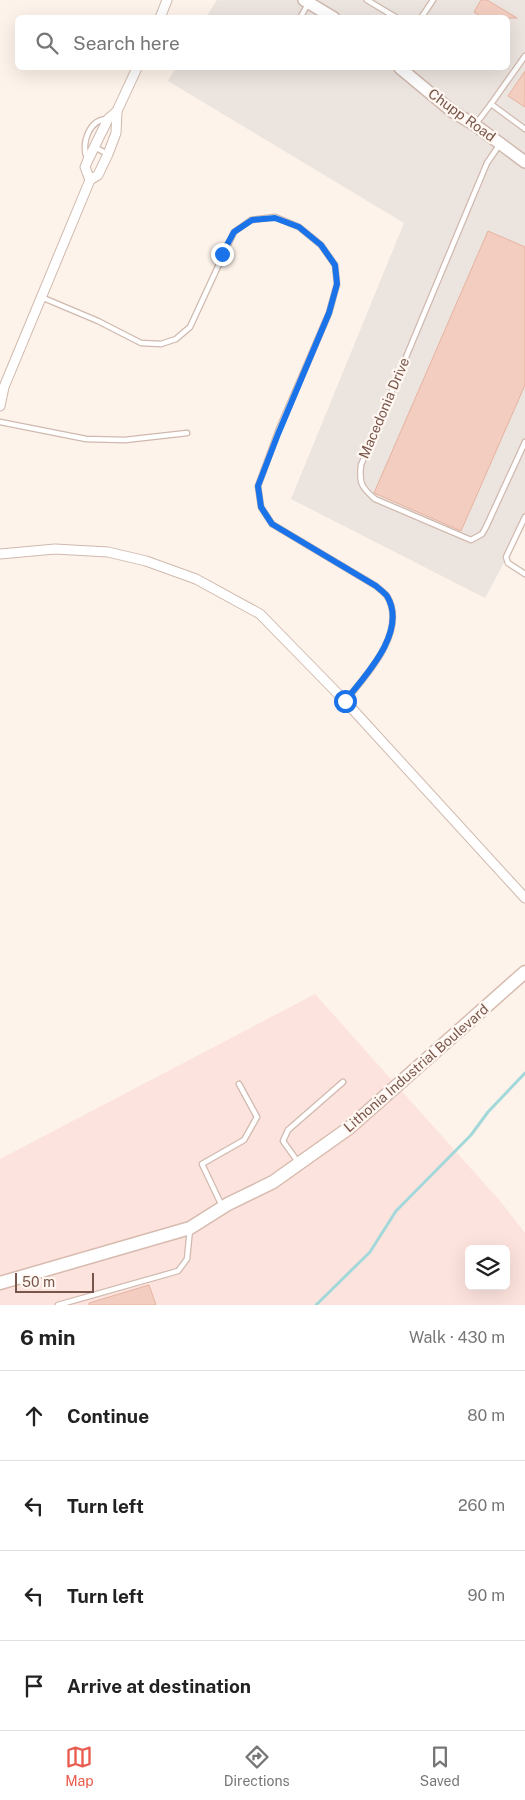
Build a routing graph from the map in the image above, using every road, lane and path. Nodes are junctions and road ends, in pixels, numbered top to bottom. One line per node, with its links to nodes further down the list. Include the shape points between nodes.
1 (167, 0): 5 (street)
2 (367, 0): 8 (lane)
3 (433, 0): 9 (lane)
4 (306, 1): 6 (lane); 7 (street)
5 (161, 15)
6 (301, 15)
7 (329, 15)
8 (392, 15)
9 (423, 15)
10 (525, 56): 13 (lane)
11 (136, 70): 14 (street)
12 (402, 70): 16 (street, Chupp Road, via 453,112)
13 (491, 104): 16 (lane); 17 (lane)
14 (117, 111): 15 (street); 20 (street, via 116,133)
15 (108, 119): 19 (street); 21 (lane, via 94,122 84,143)
16 (475, 125): 18 (street, Chupp Road)
17 (525, 129)
18 (500, 143): 22 (street, Chupp Road); 28 (lane, Macedonia Drive, via 487,163 361,465 359,478 375,499 471,540 482,534 486,527)
19 (94, 147): 20 (lane); 21 (street)
20 (108, 154): 23 (street, via 98,175)
21 (88, 160): 23 (street, via 85,167)
22 (525, 162)
23 (90, 180): 24 (street)
24 (41, 297): 25 (street, via 4,387); 32 (lane, via 141,343 160,344 176,339 190,327 234,232 252,220 275,218 299,227 321,245 335,265 337,284 329,313 258,486 261,507 272,524 376,586 387,596 393,615 389,636 377,662)
25 (0, 406)
26 (0, 422): 27 (lane, via 86,439 125,440)
27 (187, 433)
28 (525, 442)
29 (525, 519): 31 (lane, via 506,556 508,562)
30 (0, 554): 32 (street, via 55,549 108,552 146,561 196,579 260,614)
31 (525, 574)
32 (345, 701): 33 (street)
33 (525, 898)
34 (525, 972): 37 (main road, Lithonia Industrial Boulevard, via 349,1128)
35 (342, 1082): 37 (lane, via 288,1130 283,1141)
36 (239, 1084): 38 (lane, via 257,1117 244,1140 202,1164)
37 (299, 1164): 38 (main road, Lithonia Industrial Boulevard, via 273,1182)
38 (222, 1208): 39 (main road, Lithonia Industrial Boulevard)
39 (190, 1228): 40 (main road, Lithonia Industrial Boulevard); 41 (lane, via 187,1259 178,1270)
40 (0, 1283)
41 (58, 1305)

